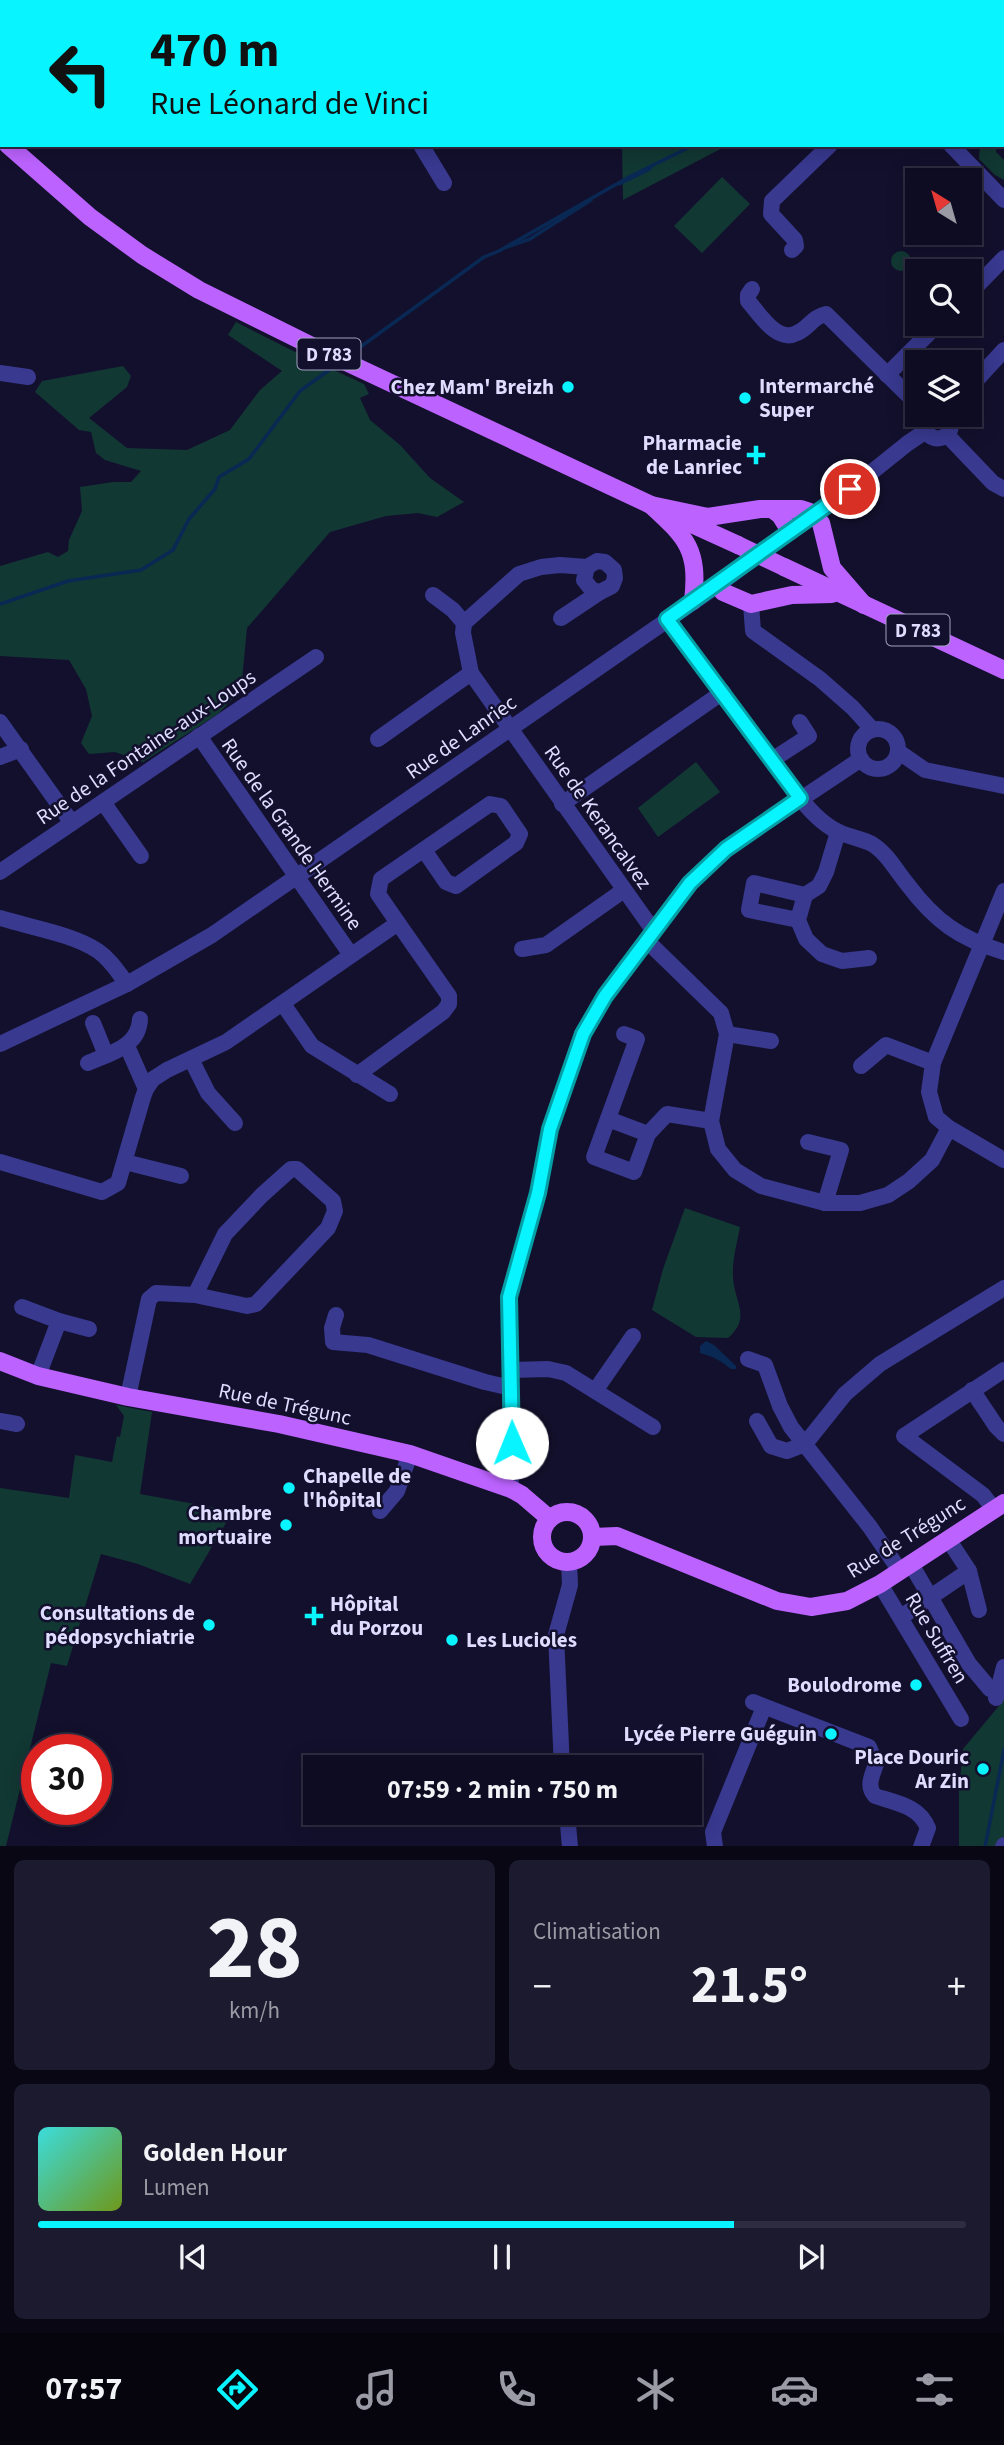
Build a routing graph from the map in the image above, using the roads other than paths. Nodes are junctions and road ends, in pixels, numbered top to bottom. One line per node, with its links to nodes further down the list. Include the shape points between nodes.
1 (10, 147): 21 (main road, D 783, via 90,217 199,290)
2 (422, 147): 5 (street)
3 (828, 147): 7 (street, via 772,201 771,214 795,240)
4 (953, 147): 6 (street)
5 (444, 183)
6 (1004, 200)
7 (792, 250)
8 (1004, 258): 9 (street)
9 (982, 281)
10 (752, 289): 15 (street, via 748,301 774,330 785,336 797,334 826,314)
11 (926, 336): 15 (street)
12 (1004, 350): 14 (street)
13 (0, 373): 16 (street)
14 (982, 374)
15 (887, 375): 17 (street)
16 (28, 377)
17 (905, 392)
18 (923, 427): 23 (street, Rue de Lanriec)
19 (933, 427): 20 (street, via 935,439 947,435)
20 (1004, 489)
21 (651, 505): 22 (main road, D 783, via 708,517); 28 (main road, D 783, bridge); 30 (main road, via 679,531 691,554 695,565)
22 (772, 509): 23 (main road, D 783, via 802,509); 24 (main road)
23 (814, 514): 24 (street, Rue de Lanriec); 32 (main road, via 821,523 832,568)
24 (790, 531): 26 (street, Rue de Lanriec)
25 (587, 567): 27 (street, via 587,585); 27 (street, via 600,561 614,570 612,586); 35 (street, via 560,565 519,574)
26 (718, 585): 30 (street, Rue de Lanriec); 31 (main road, via 723,592)
27 (600, 592): 33 (street)
28 (839, 594): 31 (main road, D 783, via 792,595); 32 (main road, D 783)
29 (433, 595): 35 (street)
30 (693, 601): 34 (street, Rue de Lanriec)
31 (751, 604): 43 (street, via 753,631 820,679)
32 (864, 605): 37 (main road, D 783)
33 (561, 618)
34 (667, 619): 39 (street); 42 (street, Rue de Lanriec)
35 (464, 623): 38 (street)
36 (316, 657): 44 (street, Rue de la Fontaine-aux-Loups)
37 (1004, 670)
38 (471, 673): 42 (street, Rue de Kerancalvez); 45 (street)
39 (723, 692): 50 (street); 54 (street)
40 (0, 722): 46 (street)
41 (800, 722): 50 (street, via 809,736)
42 (510, 728): 54 (street, Rue de Kerancalvez); 60 (street, Rue de Lanriec)
43 (872, 729): 47 (street, via 892,733); 49 (street, via 859,742)
44 (199, 737): 53 (street, Rue de la Fontaine-aux-Loups); 60 (street, Rue de la Grande Hermine)
45 (378, 739)
46 (20, 749): 48 (street); 55 (street)
47 (899, 752): 49 (street, via 883,769 871,768); 51 (street, via 925,770)
48 (0, 757)
49 (861, 759): 52 (street)
50 (772, 760): 52 (street)
51 (1004, 786)
52 (800, 798): 56 (street, via 820,821); 67 (street, via 726,849 690,883)
53 (103, 802): 55 (street, Rue de la Fontaine-aux-Loups); 58 (street)
54 (562, 804): 61 (street, Rue de Kerancalvez)
55 (72, 823): 59 (street, Rue de la Fontaine-aux-Loups)
56 (838, 832): 63 (street, via 819,886); 68 (street, via 871,844 926,910)
57 (424, 850): 57 (street, via 446,882 456,886 516,843 520,834 501,806 490,804); 66 (street, via 382,879 378,887)
58 (141, 856)
59 (0, 872)
60 (297, 878): 71 (street, Rue de la Grande Hermine); 73 (street, Rue de Lanriec)
61 (624, 890): 67 (street, Rue de Kerancalvez); 69 (street, via 546,945)
62 (1004, 891): 68 (street)
63 (805, 895): 65 (street); 65 (street, via 754,883 749,910)
64 (0, 918): 73 (street, via 97,950)
65 (798, 920): 72 (street, via 806,939 822,954 842,961)
66 (398, 923): 71 (street); 87 (street, via 449,996 449,1004)
67 (649, 935): 78 (street, Rue de Kerancalvez, via 721,1013); 110 (street, via 583,1034 550,1129 538,1193 509,1297)
68 (982, 945): 70 (street); 85 (street)
69 (522, 949)
70 (1004, 952)
71 (351, 955): 74 (street)
72 (869, 958)
73 (127, 984): 80 (street, Rue de Lanriec)
74 (282, 1004): 83 (street, via 226,1042); 87 (street, via 312,1046)
75 (93, 1023): 82 (street)
76 (140, 1024): 81 (street)
77 (624, 1034): 90 (street, via 638,1039)
78 (727, 1034): 79 (street); 91 (street)
79 (771, 1041)
80 (0, 1044)
81 (127, 1046): 82 (street); 88 (street)
82 (106, 1055): 84 (street)
83 (191, 1059): 88 (street, via 153,1079); 92 (street, via 208,1093)
84 (88, 1063)
85 (933, 1063): 86 (street, via 886,1045); 93 (street, via 929,1092 936,1117)
86 (861, 1066)
87 (358, 1075): 89 (street)
88 (146, 1089): 98 (street)
89 (390, 1094)
90 (608, 1119): 94 (street); 94 (street, via 594,1157 634,1172)
91 (711, 1121): 94 (street, via 667,1114); 100 (street, via 718,1149 735,1170 768,1189)
92 (235, 1123)
93 (949, 1128): 96 (street); 100 (street, via 932,1160 888,1195 860,1203)
94 (648, 1134)
95 (807, 1142): 100 (street, via 841,1150)
96 (1004, 1160)
97 (0, 1162): 98 (street, via 102,1192 118,1182)
98 (125, 1162): 99 (street)
99 (181, 1176)
100 (825, 1203)
101 (1004, 1288): 122 (street, via 880,1364 845,1394)
102 (195, 1295): 102 (street, via 225,1234 291,1169 297,1169 332,1201 335,1211 328,1228 256,1304); 116 (street, via 156,1293 149,1299)
103 (22, 1307): 105 (street)
104 (336, 1315): 113 (street, via 333,1342 368,1345)
105 (59, 1321): 106 (street); 112 (street)
106 (89, 1329)
107 (633, 1336): 115 (street)
108 (748, 1360): 122 (street, via 765,1365 780,1406)
109 (0, 1361): 112 (main road, Rue de Trégunc)
110 (511, 1370): 113 (street); 115 (street, via 566,1373)
111 (1004, 1370): 114 (street)
112 (38, 1376): 116 (main road, Rue de Trégunc)
113 (512, 1388): 124 (street)
114 (972, 1390): 121 (street); 125 (street, via 904,1436)
115 (596, 1391): 120 (street)
116 (128, 1397): 123 (main road, Rue de Trégunc)
117 (0, 1421): 119 (street)
118 (757, 1421): 122 (street, via 771,1446 787,1451)
119 (17, 1424)
120 (653, 1427)
121 (1004, 1434)
122 (805, 1444): 131 (street)
123 (410, 1454): 124 (main road, Rue de Trégunc); 126 (street, via 397,1491)
124 (511, 1489): 127 (main road, Rue de Trégunc)
125 (999, 1505): 129 (main road, Rue de Trégunc)
126 (380, 1511)
127 (550, 1519): 128 (main road, via 575,1513 587,1522); 130 (main road, via 543,1531 544,1548 556,1560)
128 (593, 1537): 130 (main road, via 587,1553); 133 (main road, Rue de Trégunc, via 617,1536 776,1601 811,1607 847,1601)
129 (948, 1539): 131 (main road, Rue de Trégunc); 132 (street)
130 (569, 1562): 139 (street, via 570,1585 556,1635)
131 (905, 1567): 133 (main road, Rue de Trégunc); 134 (street)
132 (969, 1571): 134 (street); 135 (street)
133 (880, 1584): 136 (street, Rue Suffren)
134 (931, 1598): 136 (street); 137 (street, via 969,1664 993,1693)
135 (979, 1610)
136 (901, 1617): 138 (street, Rue Suffren)
137 (1004, 1667)
138 (960, 1716)
139 (561, 1755)
140 (568, 1825): 141 (street)
141 (570, 1846)
142 (715, 1846): 143 (street, via 713,1832 759,1704 869,1747 876,1763 871,1791 924,1818 928,1828)
143 (921, 1846)

